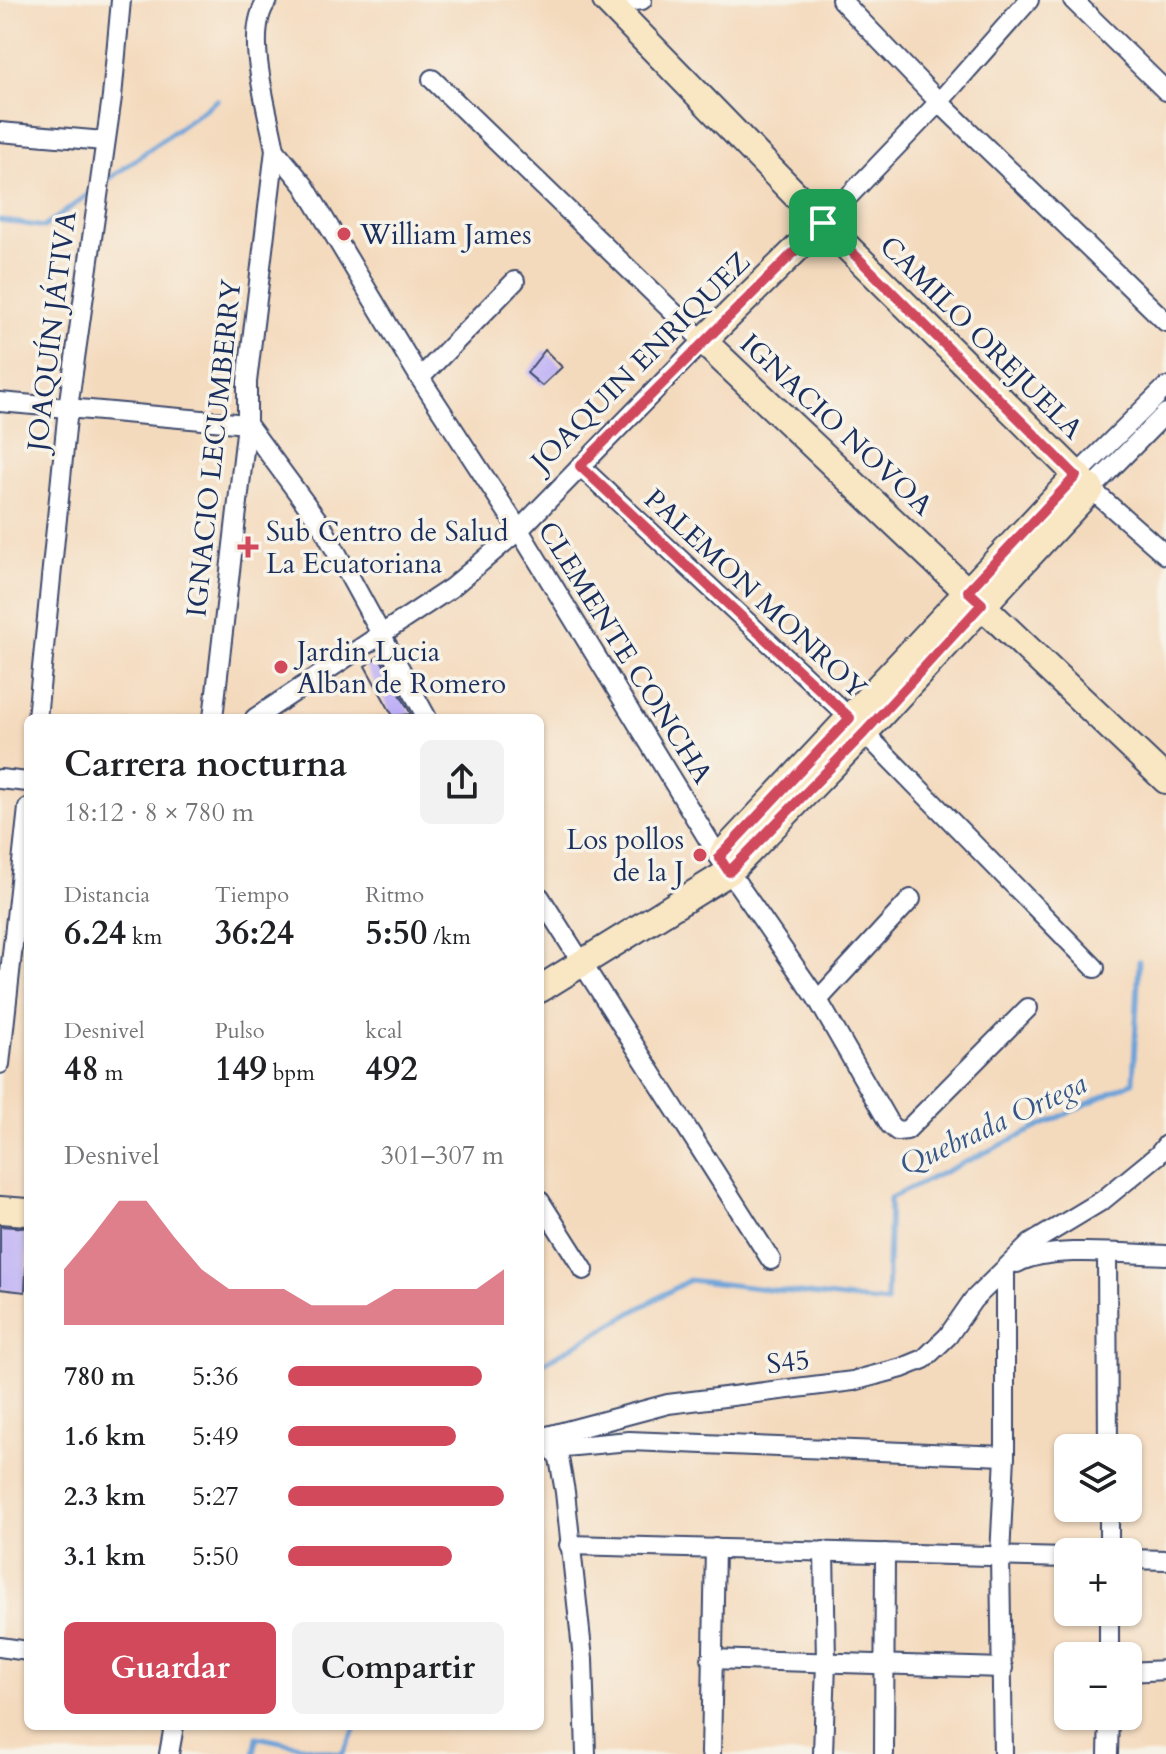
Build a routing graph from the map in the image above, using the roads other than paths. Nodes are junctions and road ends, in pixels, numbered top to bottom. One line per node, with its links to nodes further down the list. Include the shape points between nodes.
1 (121, 0): 12 (street, JOAQUÍN JÁTIVA)
2 (268, 0): 13 (street, via 258,31)
3 (642, 0): 7 (street)
4 (841, 0): 10 (street)
5 (1029, 0): 10 (street, JOAQUIN ENRIQUEZ)
6 (1073, 0): 9 (street)
7 (607, 2): 14 (street, CAMILO OREJUELA)
8 (432, 79): 17 (street, IGNACIO NOVOA)
9 (1166, 91)
10 (939, 102): 14 (street, JOAQUIN ENRIQUEZ); 16 (street)
11 (0, 132): 12 (street)
12 (104, 141): 21 (street, JOAQUÍN JÁTIVA)
13 (275, 150): 18 (street, CLEMENTE CONCHA, via 297,173); 23 (street, IGNACIO LECUMBERRY, via 247,382)
14 (823, 223): 17 (street, JOAQUIN ENRIQUEZ); 25 (street, CAMILO OREJUELA)
15 (515, 281): 18 (street)
16 (1166, 322)
17 (703, 341): 24 (street, JOAQUIN ENRIQUEZ); 28 (street, IGNACIO NOVOA)
18 (420, 378): 26 (street, CLEMENTE CONCHA)
19 (1166, 387): 25 (street)
20 (0, 402): 21 (street)
21 (68, 408): 23 (street); 30 (street, JOAQUÍN JÁTIVA)
22 (1166, 413): 25 (street)
23 (247, 424): 29 (street, via 322,526); 31 (street, IGNACIO LECUMBERRY)
24 (580, 466): 26 (street, JOAQUIN ENRIQUEZ); 34 (street, PALEMON MONROY)
25 (1084, 483): 27 (street); 28 (street)
26 (519, 530): 29 (street, JOAQUIN ENRIQUEZ, via 451,588); 39 (street, CLEMENTE CONCHA)
27 (1166, 555)
28 (975, 598): 34 (street); 36 (street, IGNACIO NOVOA)
29 (380, 635): 32 (street, JOAQUIN ENRIQUEZ); 33 (street)
30 (37, 714)
31 (213, 714)
32 (261, 714)
33 (425, 714)
34 (857, 726): 39 (street); 44 (street, PALEMON MONROY)
35 (0, 779): 37 (street)
36 (1166, 780)
37 (24, 782)
38 (24, 845): 48 (street)
39 (724, 865): 42 (street); 46 (street, CLEMENTE CONCHA)
40 (911, 899): 46 (street)
41 (544, 903): 42 (street)
42 (578, 955): 43 (street); 45 (street); 57 (street)
43 (544, 968)
44 (1095, 968)
45 (544, 985)
46 (818, 1000): 47 (street, CLEMENTE CONCHA, via 897,1131 907,1130)
47 (1028, 1008)
48 (0, 1064)
49 (1166, 1145): 59 (street, via 1103,1200 1030,1244)
50 (0, 1197): 51 (street)
51 (24, 1199)
52 (544, 1207): 58 (street)
53 (0, 1210): 54 (street)
54 (24, 1212)
55 (1107, 1253): 56 (street); 59 (street, via 1036,1255); 60 (street)
56 (1166, 1255)
57 (771, 1260)
58 (584, 1270)
59 (1005, 1271): 61 (street, S45, via 973,1300 939,1347 902,1368 853,1381 668,1404); 62 (street)
60 (1108, 1434)
61 (545, 1442): 62 (street); 63 (street, via 561,1466)
62 (1005, 1456): 67 (street)
63 (569, 1545): 64 (street); 82 (street, via 583,1659)
64 (715, 1548): 65 (street); 73 (street)
65 (824, 1551): 66 (street); 74 (street)
66 (885, 1553): 67 (street); 75 (street)
67 (1000, 1556): 68 (street); 76 (street)
68 (1054, 1558)
69 (1142, 1559): 70 (street)
70 (1166, 1560)
71 (0, 1647): 72 (street)
72 (24, 1650)
73 (711, 1659): 74 (street); 83 (street)
74 (826, 1661): 75 (street); 84 (street)
75 (884, 1662): 76 (street); 85 (street)
76 (1003, 1668): 86 (street)
77 (1166, 1670): 78 (street)
78 (1142, 1671)
79 (173, 1730): 81 (street)
80 (1109, 1730): 87 (street)
81 (169, 1754)
82 (586, 1754)
83 (711, 1754)
84 (823, 1754)
85 (884, 1754)
86 (1003, 1754)
87 (1108, 1754)

